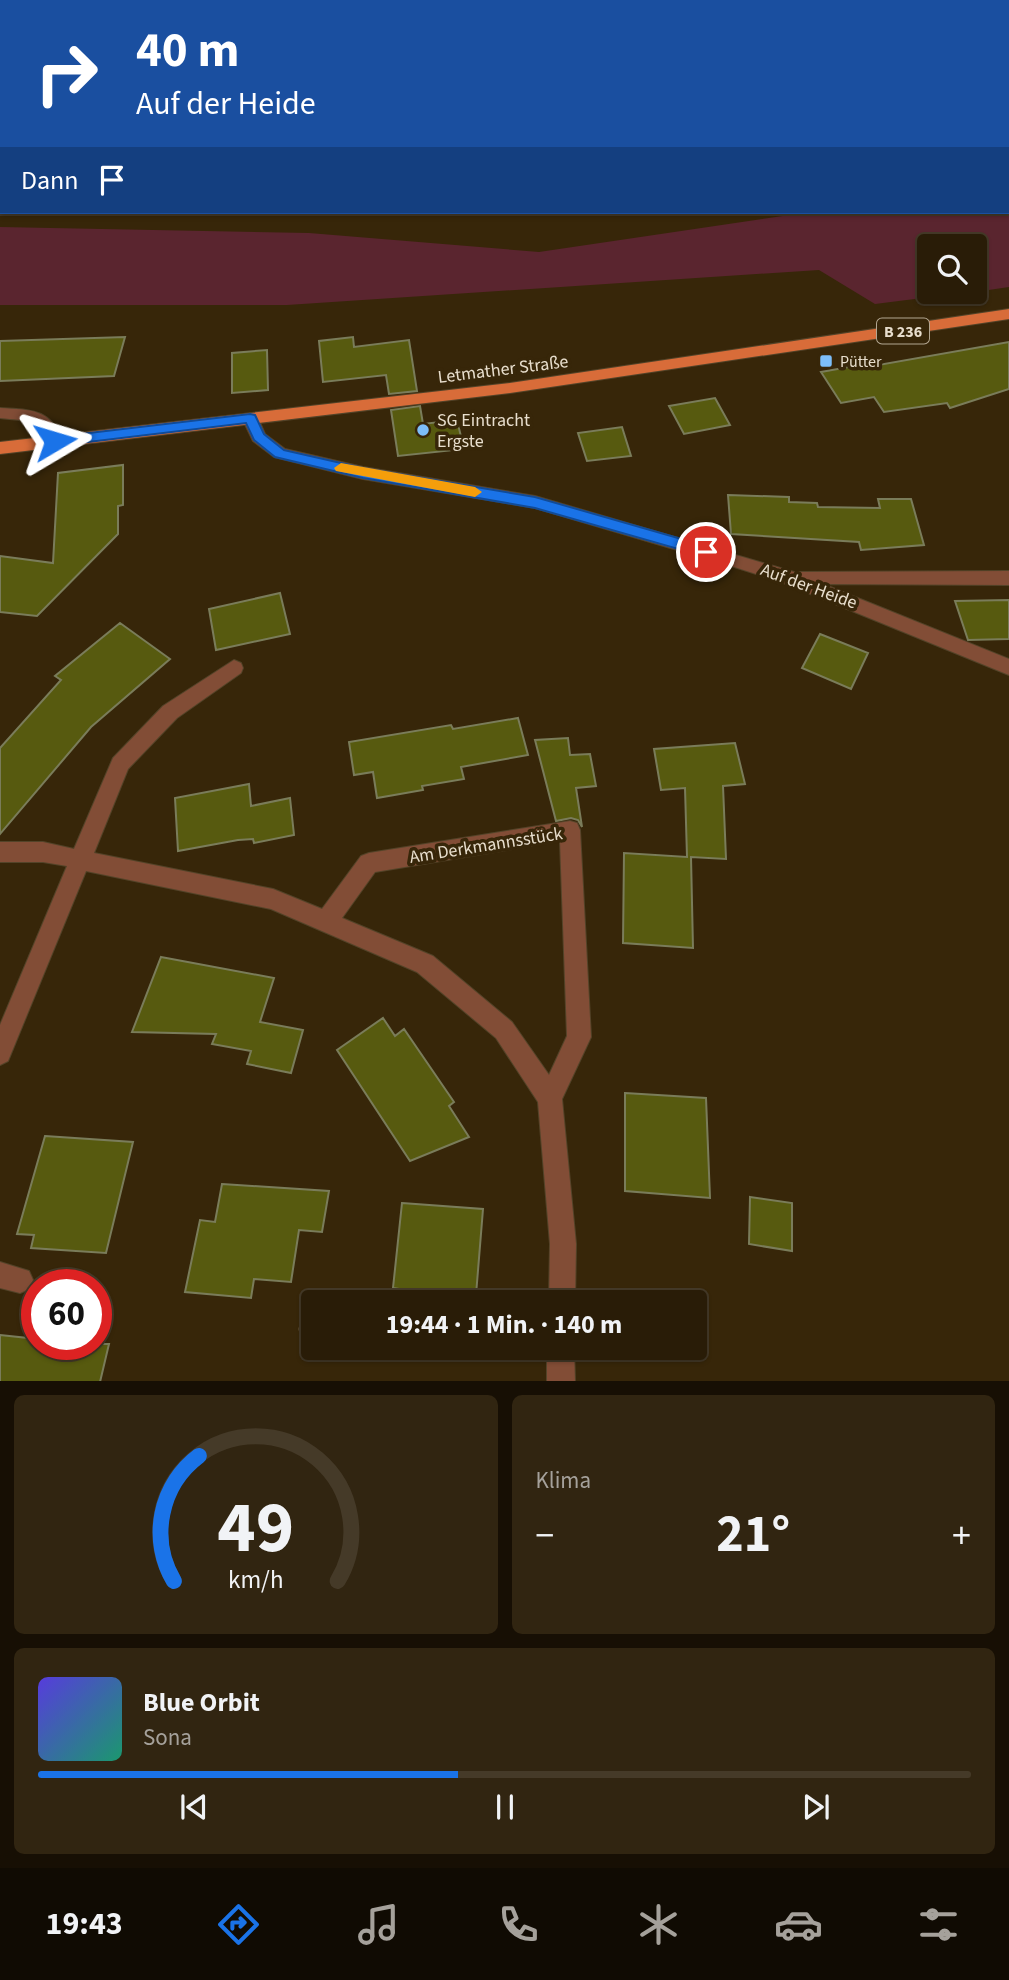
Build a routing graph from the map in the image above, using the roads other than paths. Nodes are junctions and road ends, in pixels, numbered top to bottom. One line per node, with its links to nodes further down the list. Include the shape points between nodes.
1 (1009, 314): 3 (main road, Letmather Straße / B 236, via 510,388)
2 (0, 413): 4 (street, via 38,417 50,426)
3 (250, 418): 4 (main road, Letmather Straße / B 236); 6 (street, Auf der Heide, via 259,437 280,453 363,473 535,502)
4 (55, 441): 5 (main road, Letmather Straße / B 236)
5 (0, 448)
6 (787, 577): 7 (street); 8 (street, Auf der Heide)
7 (1009, 578)
8 (1009, 667)
9 (234, 668): 11 (street, via 170,712 120,764)
10 (0, 852): 11 (street, via 43,852)
11 (82, 860): 12 (street, via 274,899); 13 (street)
12 (326, 921): 14 (street, via 425,964 503,1030); 14 (street, Am Derkmannsstück, via 369,863 570,830 579,1037)
13 (0, 1053)
14 (550, 1098): 15 (street, via 563,1244)
15 (562, 1290)
16 (561, 1360): 17 (street)
17 (561, 1381)

